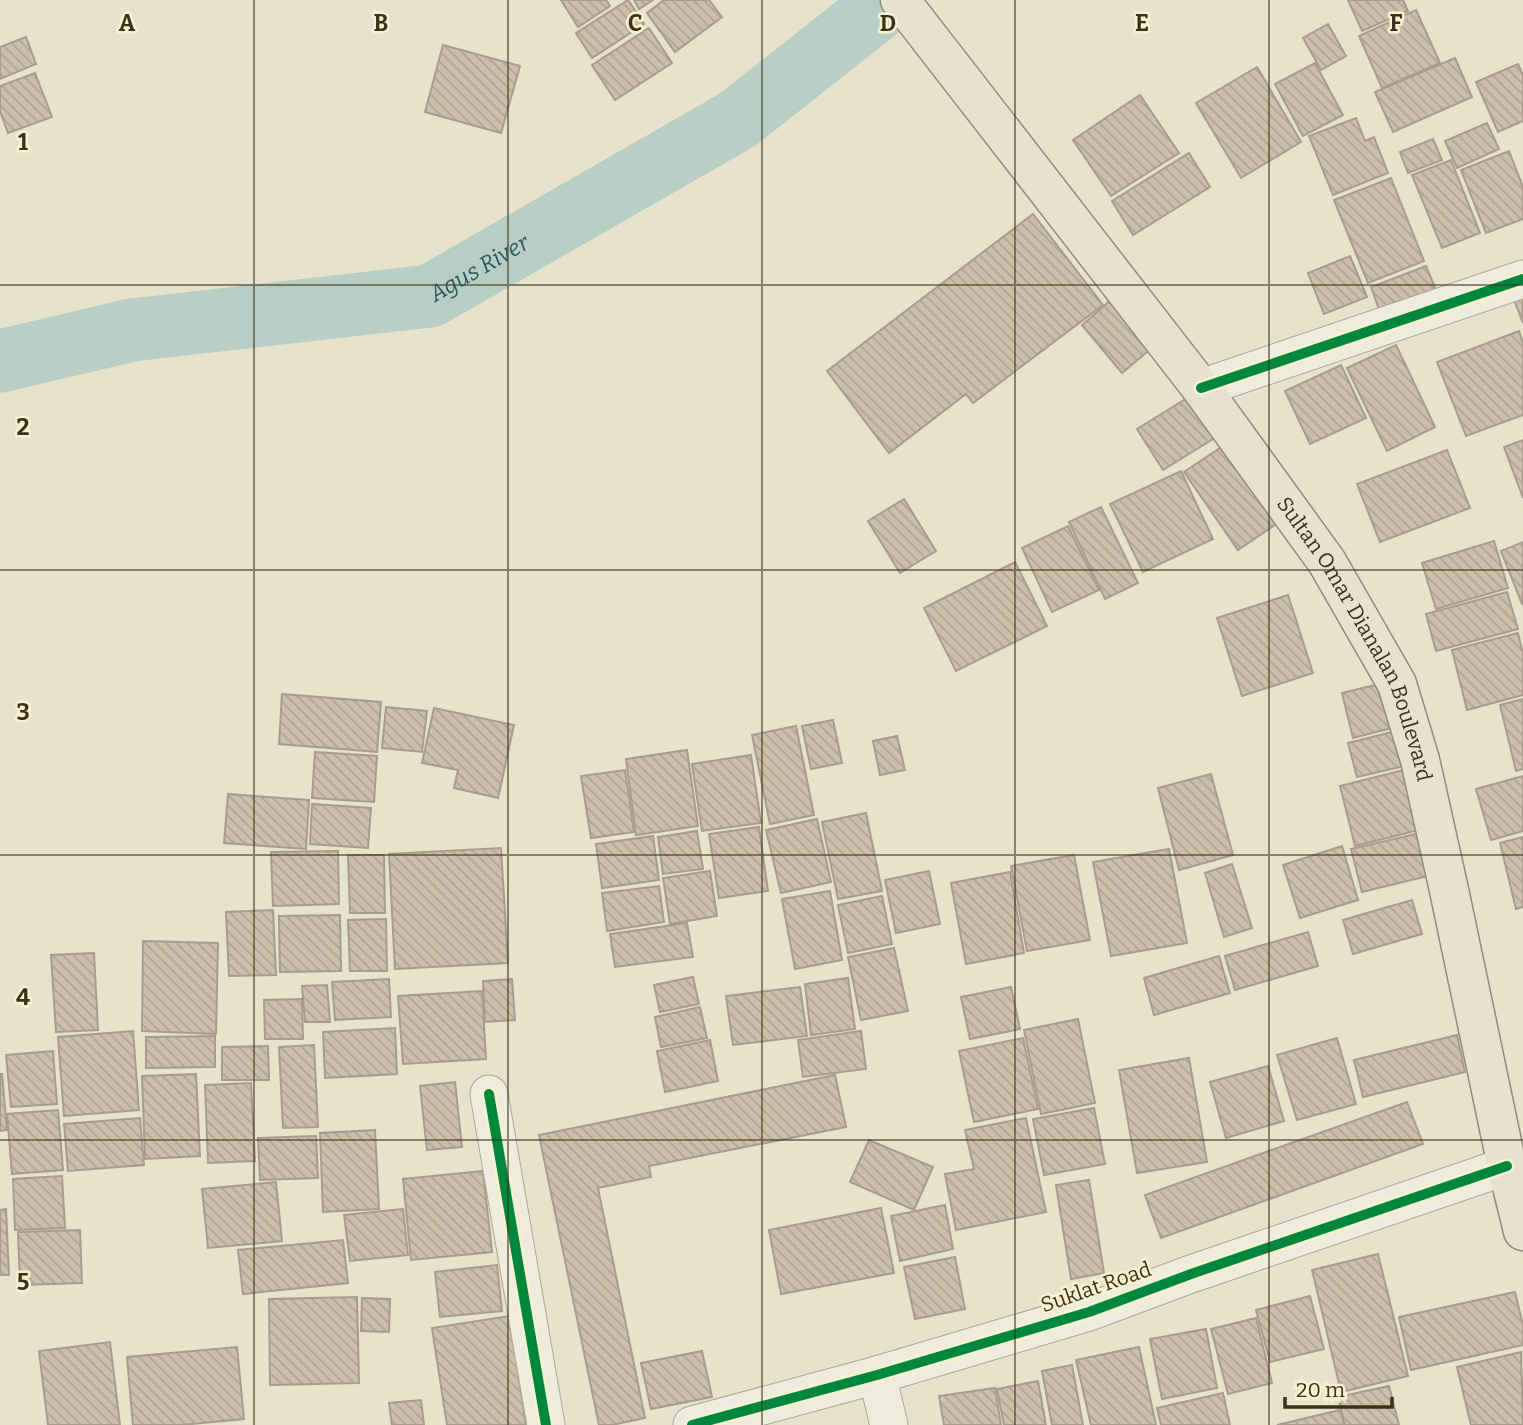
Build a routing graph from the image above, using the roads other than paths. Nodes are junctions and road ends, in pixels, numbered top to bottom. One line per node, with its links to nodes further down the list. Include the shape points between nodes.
1 (900, 0): 3 (main road, Sultan Omar Dianalan Boulevard)
2 (1523, 279): 3 (street)
3 (1201, 388): 5 (main road, Sultan Omar Dianalan Boulevard, via 1327,562 1397,684 1420,760)
4 (489, 1094): 8 (street)
5 (1510, 1144): 6 (main road, Sultan Omar Dianalan Boulevard); 7 (street, Suklat Road, via 1089,1312)
6 (1523, 1231)
7 (877, 1375): 9 (street, Suklat Road); 10 (street)
8 (546, 1425)
9 (692, 1425)
10 (889, 1425)

